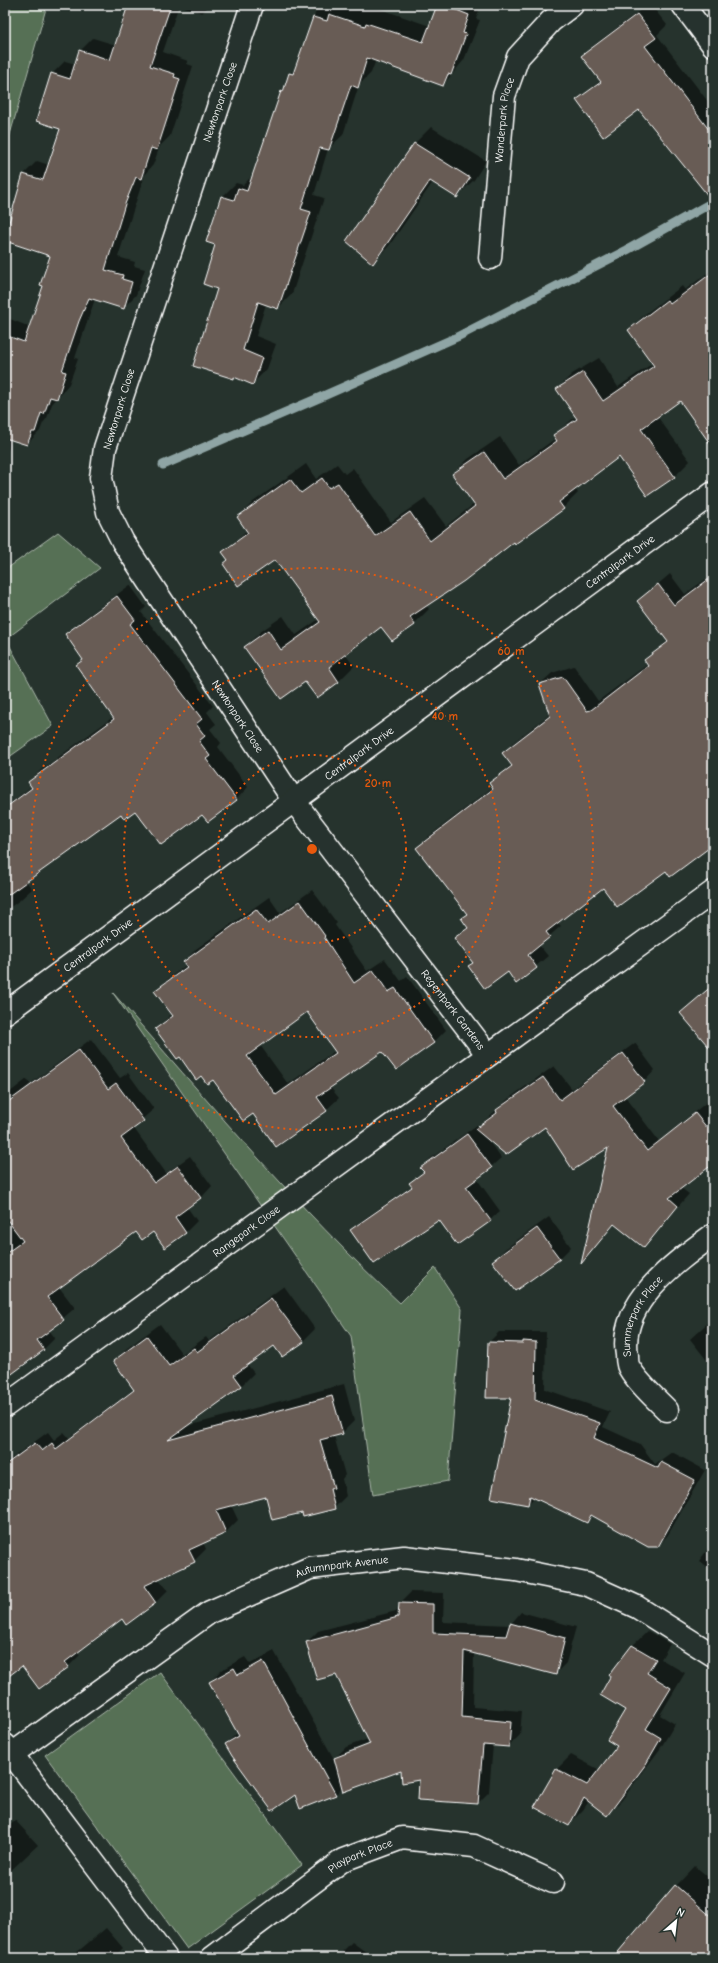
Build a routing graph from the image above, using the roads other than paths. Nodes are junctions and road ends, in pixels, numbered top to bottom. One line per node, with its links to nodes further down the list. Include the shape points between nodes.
1 (252, 5): 7 (street, Newtonpark Close, via 105,448 101,478 108,512 123,542)
2 (572, 5): 5 (street, Wanderpark Place, via 551,21 518,57 504,96)
3 (683, 5): 4 (street)
4 (713, 45)
5 (490, 258)
6 (713, 493): 7 (street, Centralpark Drive)
7 (294, 801): 9 (street, Centralpark Drive); 10 (street, Regentpark Gardens)
8 (713, 892): 10 (street, Regentpark Gardens)
9 (5, 1013)
10 (488, 1055): 12 (street, Rangepark Close)
11 (713, 1235): 13 (street, Summerpark Place, via 657,1280 641,1301 628,1326 625,1344 629,1368)
12 (5, 1406)
13 (666, 1410)
14 (713, 1655): 15 (street, Autumnpark Avenue, via 637,1607 586,1584 516,1570 404,1557 310,1568 210,1612)
15 (7, 1753): 17 (street)
16 (553, 1882): 18 (street, Playpark Place, via 474,1846 402,1838 343,1860)
17 (166, 1958)
18 (212, 1958)

